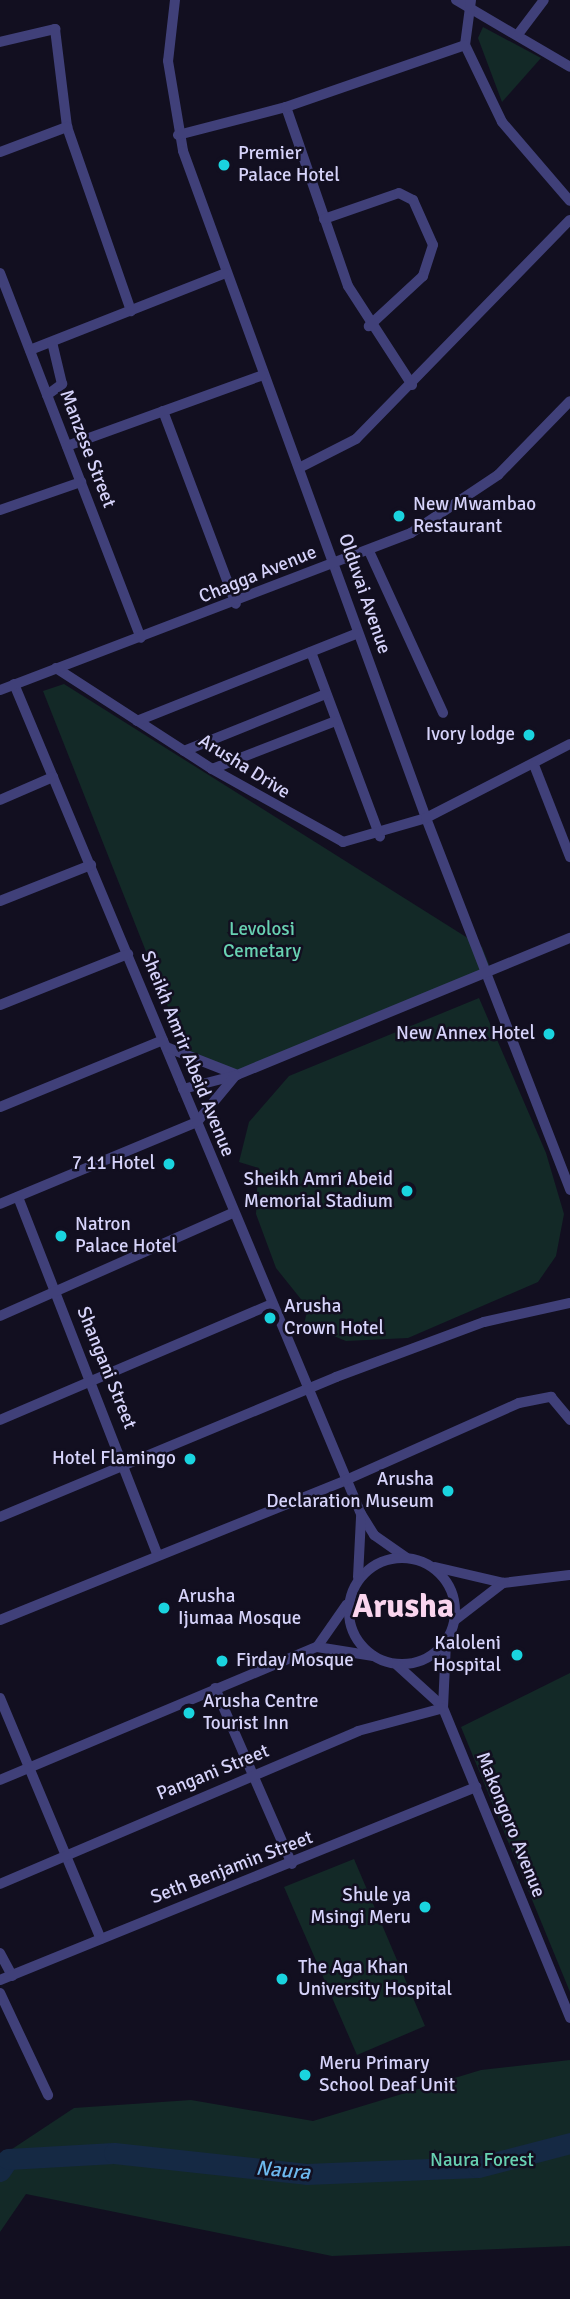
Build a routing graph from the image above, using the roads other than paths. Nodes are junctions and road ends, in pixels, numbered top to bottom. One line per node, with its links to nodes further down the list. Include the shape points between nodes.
1 (175, 0): 11 (street, Olduvai Avenue, via 168,61)
2 (456, 0): 4 (street)
3 (544, 0): 5 (street)
4 (471, 4): 5 (street); 7 (street)
5 (519, 33): 8 (street)
6 (0, 42): 10 (street, via 55,29)
7 (466, 45): 9 (street); 13 (street, via 502,122)
8 (570, 67)
9 (286, 107): 11 (street); 14 (street)
10 (67, 127): 12 (street); 18 (street)
11 (178, 135): 17 (street, Olduvai Avenue)
12 (0, 152)
13 (570, 201)
14 (324, 219): 19 (street); 19 (street, via 400,193 413,200 433,245 424,276)
15 (570, 220): 23 (street)
16 (0, 273): 21 (street, Manzese Street)
17 (225, 273): 18 (street); 22 (street, Olduvai Avenue)
18 (131, 311): 20 (street)
19 (369, 326): 23 (street)
20 (52, 342): 21 (street); 24 (street, via 62,384)
21 (30, 350): 24 (street, Manzese Street)
22 (263, 375): 26 (street); 28 (street, Olduvai Avenue)
23 (412, 385): 28 (street, via 346,447)
24 (47, 395): 27 (street, Manzese Street)
25 (570, 401): 31 (street, Chagga Avenue, via 468,500)
26 (163, 411): 27 (street); 33 (street)
27 (67, 446): 29 (street, Manzese Street)
28 (299, 468): 32 (street, Olduvai Avenue)
29 (81, 482): 30 (street); 35 (street, Manzese Street)
30 (0, 510)
31 (369, 551): 32 (street, Chagga Avenue); 41 (street)
32 (334, 564): 33 (street, Chagga Avenue); 34 (street, Olduvai Avenue)
33 (236, 604): 35 (street, Chagga Avenue)
34 (358, 633): 36 (street); 50 (street, Olduvai Avenue)
35 (141, 638): 37 (street, Chagga Avenue)
36 (311, 652): 40 (street); 42 (street)
37 (56, 668): 38 (street, Chagga Avenue); 42 (street, Arusha Drive)
38 (13, 684): 39 (street, Chagga Avenue); 48 (street, Sheikh Amrir Abeid Avenue)
39 (0, 690)
40 (326, 694): 43 (street); 45 (street)
41 (443, 713)
42 (136, 721): 45 (street, Arusha Drive)
43 (336, 721): 47 (street); 51 (street)
44 (570, 744): 46 (street, Arusha Drive)
45 (184, 751): 47 (street, Arusha Drive)
46 (534, 765): 50 (street, Arusha Drive); 52 (street)
47 (212, 769): 51 (street, Arusha Drive, via 323,836 351,843)
48 (53, 777): 49 (street); 53 (street, Sheikh Amrir Abeid Avenue)
49 (0, 800)
50 (426, 818): 51 (street, Arusha Drive); 57 (street, Olduvai Avenue)
51 (380, 837)
52 (570, 857)
53 (91, 865): 54 (street); 56 (street, Sheikh Amrir Abeid Avenue)
54 (0, 901)
55 (570, 938): 57 (street)
56 (128, 954): 58 (street); 59 (street, Sheikh Amrir Abeid Avenue)
57 (489, 976): 60 (street); 64 (street, Olduvai Avenue)
58 (0, 1005)
59 (165, 1043): 60 (street); 61 (street, Sheikh Amrir Abeid Avenue); 62 (street)
60 (237, 1074): 61 (street); 63 (street)
61 (183, 1089): 63 (street, Sheikh Amrir Abeid Avenue)
62 (0, 1107)
63 (197, 1122): 65 (street); 67 (street, Sheikh Amrir Abeid Avenue)
64 (570, 1190)
65 (18, 1197): 66 (street); 68 (street, Shangani Street)
66 (0, 1204)
67 (232, 1213): 68 (street); 70 (street, Sheikh Amrir Abeid Avenue)
68 (57, 1293): 71 (street); 72 (street, Shangani Street)
69 (570, 1303): 73 (street, via 484,1322)
70 (272, 1304): 72 (street); 73 (street, Sheikh Amrir Abeid Avenue)
71 (0, 1316)
72 (92, 1381): 74 (street); 76 (street, Shangani Street)
73 (308, 1389): 76 (street); 77 (street, Sheikh Amrir Abeid Avenue)
74 (0, 1420)
75 (570, 1420): 77 (street, via 551,1397 519,1403)
76 (127, 1465): 79 (street); 80 (street, Shangani Street)
77 (346, 1480): 78 (street, Sheikh Amrir Abeid Avenue); 80 (street)
78 (361, 1514): 81 (street, via 374,1535); 84 (street)
79 (0, 1517)
80 (157, 1555): 87 (street)
81 (406, 1557): 82 (street); 84 (street, via 378,1563)
82 (435, 1567): 85 (street); 88 (street, via 449,1586)
83 (570, 1575): 85 (street)
84 (356, 1582): 86 (street)
85 (503, 1583): 88 (street)
86 (351, 1595): 90 (street); 91 (street, via 351,1629)
87 (0, 1619)
88 (455, 1620): 89 (street)
89 (446, 1642): 92 (street, via 424,1660); 95 (street, Makongoro Avenue)
90 (317, 1647): 91 (street); 93 (street)
91 (373, 1656): 92 (street)
92 (396, 1665): 95 (street)
93 (215, 1688): 96 (street); 97 (street)
94 (0, 1698): 96 (street)
95 (443, 1708): 97 (street, Pangani Street, via 374,1725); 99 (street, Makongoro Avenue)
96 (29, 1769): 98 (street); 100 (street)
97 (253, 1776): 100 (street, Pangani Street); 101 (street)
98 (0, 1780)
99 (476, 1787): 101 (street, Seth Benjamin Street); 108 (street, Makongoro Avenue)
100 (66, 1854): 102 (street, Pangani Street); 103 (street)
101 (292, 1864): 103 (street, Seth Benjamin Street)
102 (0, 1884)
103 (101, 1939): 105 (street, Seth Benjamin Street)
104 (0, 1953): 105 (street)
105 (12, 1976): 106 (street, Seth Benjamin Street)
106 (0, 1980)
107 (0, 1993): 109 (street)
108 (570, 2018)
109 (48, 2095)

